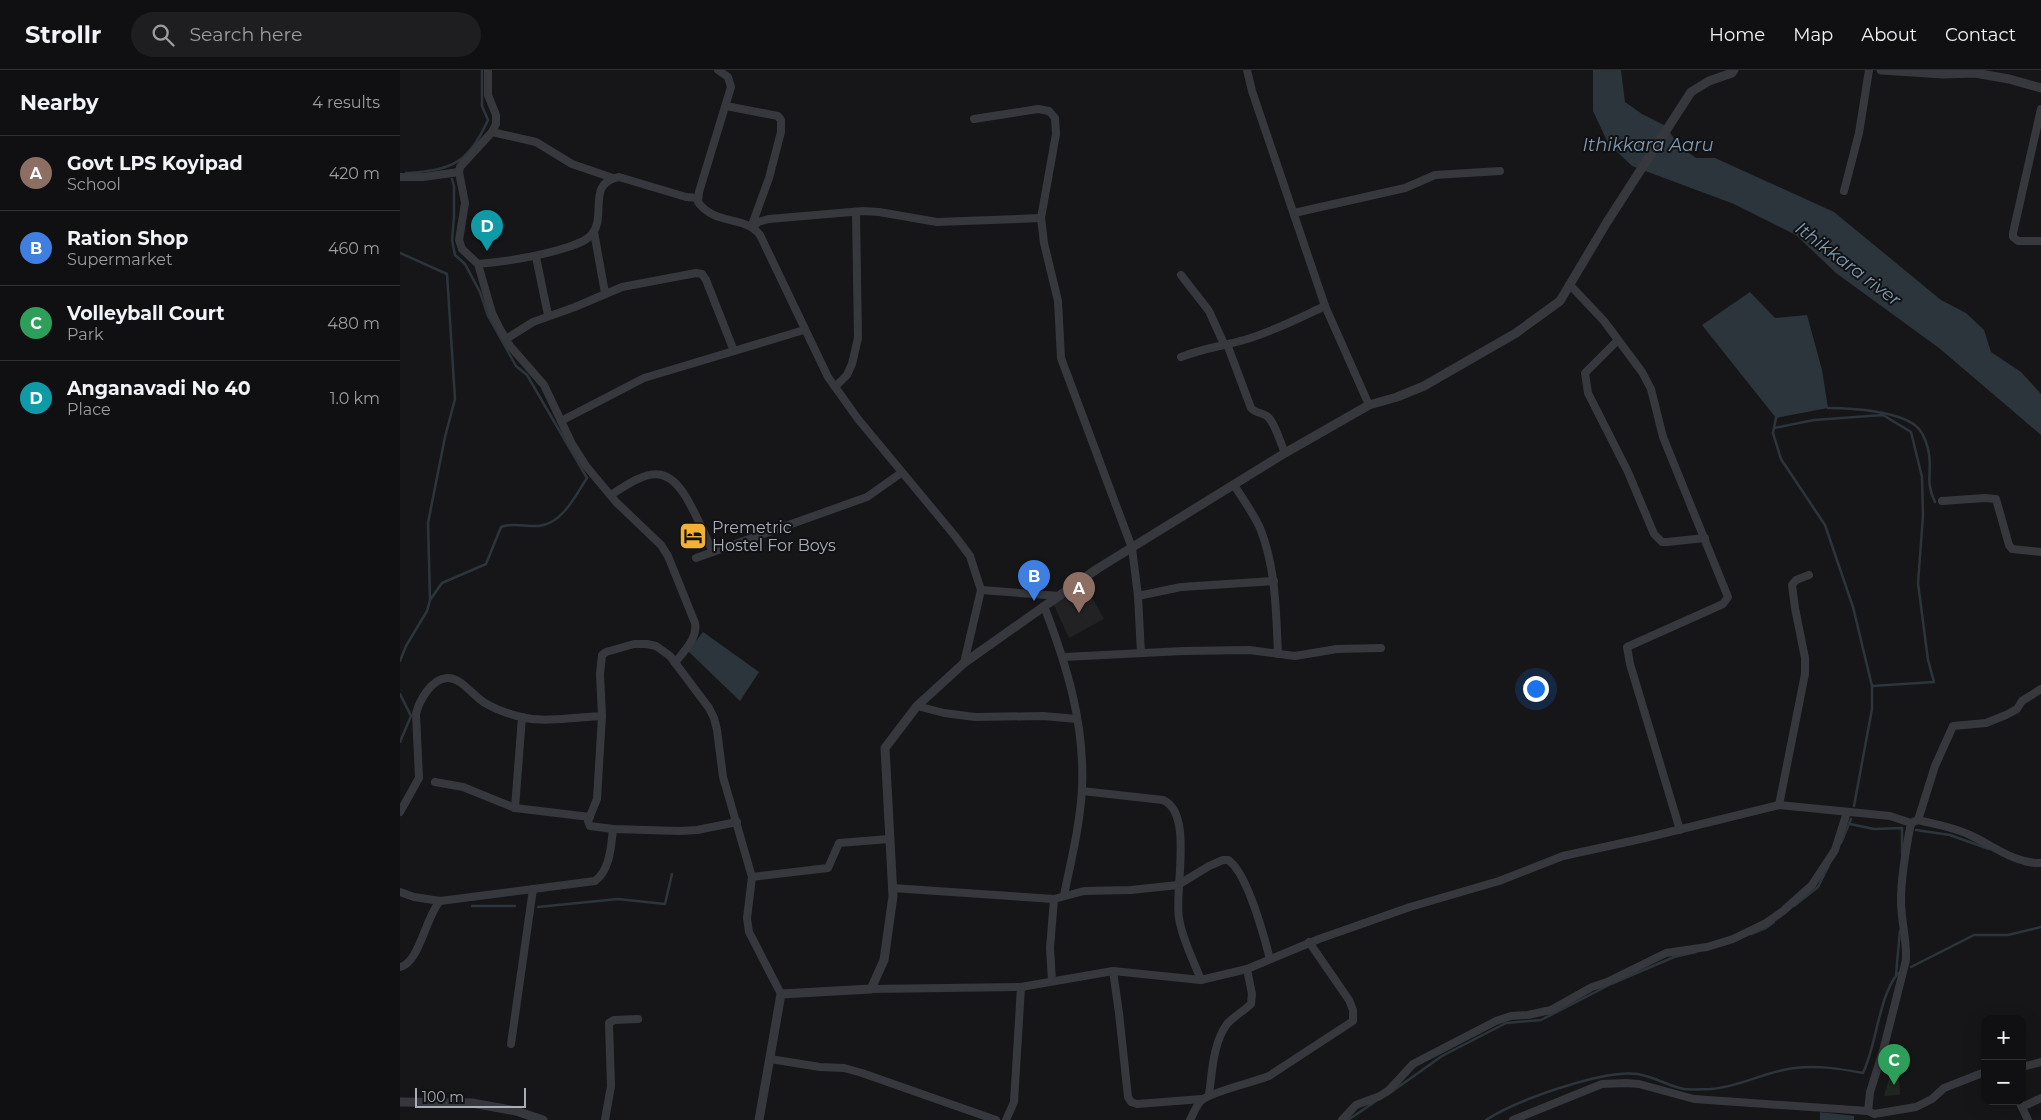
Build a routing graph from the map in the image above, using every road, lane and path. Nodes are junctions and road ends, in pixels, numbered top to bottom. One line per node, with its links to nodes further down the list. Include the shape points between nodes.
1 (488, 70): 12 (street, via 488,95 496,115)
2 (718, 70): 9 (street, via 730,81)
3 (1247, 70): 20 (street)
4 (1734, 70): 28 (street, via 1691,92)
5 (1869, 70): 17 (street, via 1859,133)
6 (1881, 70): 7 (street)
7 (2009, 74): 8 (street)
8 (2041, 88)
9 (726, 106): 18 (street); 22 (street, via 778,116 782,125)
10 (2041, 109): 24 (street, via 2014,233 2018,241)
11 (974, 118): 21 (street, via 1038,109 1049,111 1055,118 1056,134)
12 (492, 132): 14 (street, via 465,160); 16 (street, via 536,142 572,164)
13 (1500, 171): 20 (street, via 1435,175 1405,188)
14 (459, 172): 15 (street); 26 (street, via 465,203 460,240 462,250)
15 (400, 177)
16 (613, 178): 18 (street); 23 (street, via 602,188)
17 (1844, 191)
18 (698, 198): 22 (street, via 702,207 712,215)
19 (856, 212): 21 (street, via 879,212 937,222); 22 (street, via 769,219); 38 (street, via 858,338 852,364)
20 (1294, 213): 30 (street)
21 (1042, 218): 47 (street, via 1044,244 1058,301 1061,358)
22 (752, 227): 32 (street, via 760,235)
23 (594, 232): 25 (street, via 587,239); 29 (street)
24 (2041, 242)
25 (536, 257): 26 (street); 31 (street)
26 (478, 264): 33 (street, via 492,313)
27 (1181, 275): 35 (street, via 1209,311)
28 (1570, 285): 34 (street); 39 (street, via 1560,301 1516,333 1424,386)
29 (605, 293): 31 (street); 36 (street, via 700,273 706,280)
30 (1325, 306): 35 (street, via 1285,325); 39 (street)
31 (548, 315): 33 (street)
32 (804, 330): 36 (street); 38 (street)
33 (506, 339): 40 (street, via 544,385)
34 (1618, 340): 46 (street, via 1652,389 1663,436); 46 (street, via 1585,373 1588,393 1628,472 1654,534 1662,542)
35 (1226, 344): 37 (street); 41 (street, via 1251,408 1268,416)
36 (734, 351): 40 (street, via 644,378)
37 (1181, 357)
38 (835, 387): 42 (street)
39 (1369, 405): 41 (street)
40 (561, 420): 44 (street, via 586,466)
41 (1285, 453): 43 (street)
42 (901, 473): 48 (street, via 867,497); 53 (street, via 970,556)
43 (1234, 485): 47 (street); 52 (street, via 1260,529)
44 (612, 496): 48 (street, via 629,483 646,476 662,475 672,479 683,490); 61 (street, via 668,556 695,623 695,636)
45 (1942, 501): 49 (street, via 1996,499 2009,546)
46 (1705, 538): 78 (street, via 1727,601 1627,647)
47 (1132, 548): 54 (street); 55 (street)
48 (713, 552): 50 (street)
49 (2041, 552)
50 (696, 558)
51 (1809, 575): 70 (street, via 1792,584 1806,658)
52 (1274, 581): 55 (street, via 1182,587); 59 (street)
53 (980, 590): 54 (street); 62 (street)
54 (1060, 596): 56 (street)
55 (1138, 596): 58 (street)
56 (1044, 606): 60 (street); 62 (street)
57 (1381, 648): 59 (street, via 1294,656)
58 (1141, 653): 59 (street, via 1249,650); 60 (street)
59 (1278, 654)
60 (1064, 657): 67 (street)
61 (675, 663): 65 (street, via 664,651 647,644 606,652 600,661); 76 (street, via 710,708 714,718 724,777)
62 (964, 663): 64 (street)
63 (2041, 689): 75 (street, via 2006,715 1986,723 1953,726)
64 (917, 706): 67 (street, via 975,717); 79 (street, via 885,748)
65 (602, 716): 66 (street); 74 (street, via 597,799)
66 (522, 718): 71 (street); 72 (street, via 485,703 454,679 437,681 418,705 419,778)
67 (1077, 719): 69 (street, via 1081,738)
68 (435, 782): 71 (street, via 464,787)
69 (1082, 791): 82 (street, via 1167,801 1180,829 1182,860); 86 (street)
70 (1779, 805): 73 (street); 78 (street)
71 (514, 808): 74 (street)
72 (400, 812)
73 (1847, 812): 75 (street); 117 (street, via 1835,850 1812,884 1766,923 1707,947 1666,953 1552,1010 1496,1020 1413,1064 1389,1090 1356,1105)
74 (590, 817): 77 (street, via 590,826)
75 (1914, 821): 80 (street, via 1969,834 2021,860); 110 (street, via 1906,846 1901,903 1907,945 1905,966 1870,1092)
76 (737, 822): 77 (street, via 697,830); 81 (street)
77 (613, 829): 84 (street, via 610,854 600,877 590,883)
78 (1680, 830): 89 (street, via 1563,856 1499,881)
79 (888, 839): 81 (street, via 839,842 828,868); 83 (street)
80 (2041, 863)
81 (752, 877): 98 (street, via 747,918 749,932)
82 (1178, 885): 86 (street, via 1084,891); 90 (street, via 1223,860 1233,863 1254,906); 94 (street, via 1178,916 1182,934)
83 (892, 888): 87 (street); 97 (street, via 884,960)
84 (533, 889): 88 (street); 100 (street)
85 (400, 892): 88 (street)
86 (1064, 896): 87 (street)
87 (1054, 898): 95 (street, via 1050,948)
88 (440, 901): 91 (street, via 414,956)
89 (1309, 942): 90 (street); 105 (street, via 1349,1000 1353,1020 1269,1076)
90 (1270, 959): 92 (street)
91 (400, 967)
92 (1246, 969): 94 (street); 105 (street, via 1251,1004 1223,1031)
93 (1113, 971): 94 (street); 95 (street); 105 (street, via 1128,1098 1137,1104)
94 (1201, 980)
95 (1052, 981): 96 (street)
96 (1021, 987): 97 (street); 115 (street, via 1014,1102)
97 (871, 988): 98 (street)
98 (781, 994): 101 (street)
99 (638, 1019): 112 (street, via 609,1023 611,1086)
100 (511, 1044)
101 (770, 1059): 113 (street); 114 (street, via 844,1068)
102 (2041, 1062): 103 (street)
103 (2026, 1066)
104 (1981, 1074): 110 (street, via 1944,1088 1932,1099 1916,1106)
105 (1206, 1097): 116 (street)
106 (2041, 1098): 108 (street)
107 (400, 1102): 111 (street, via 472,1103)
108 (2026, 1102)
109 (2020, 1105): 119 (street)
110 (1872, 1115): 118 (street, via 1694,1099 1639,1084 1614,1083 1602,1084)
111 (543, 1120)
112 (605, 1120)
113 (759, 1120)
114 (996, 1120)
115 (1006, 1120)
116 (1190, 1120)
117 (1342, 1120)
118 (1513, 1120)
119 (2028, 1120)

